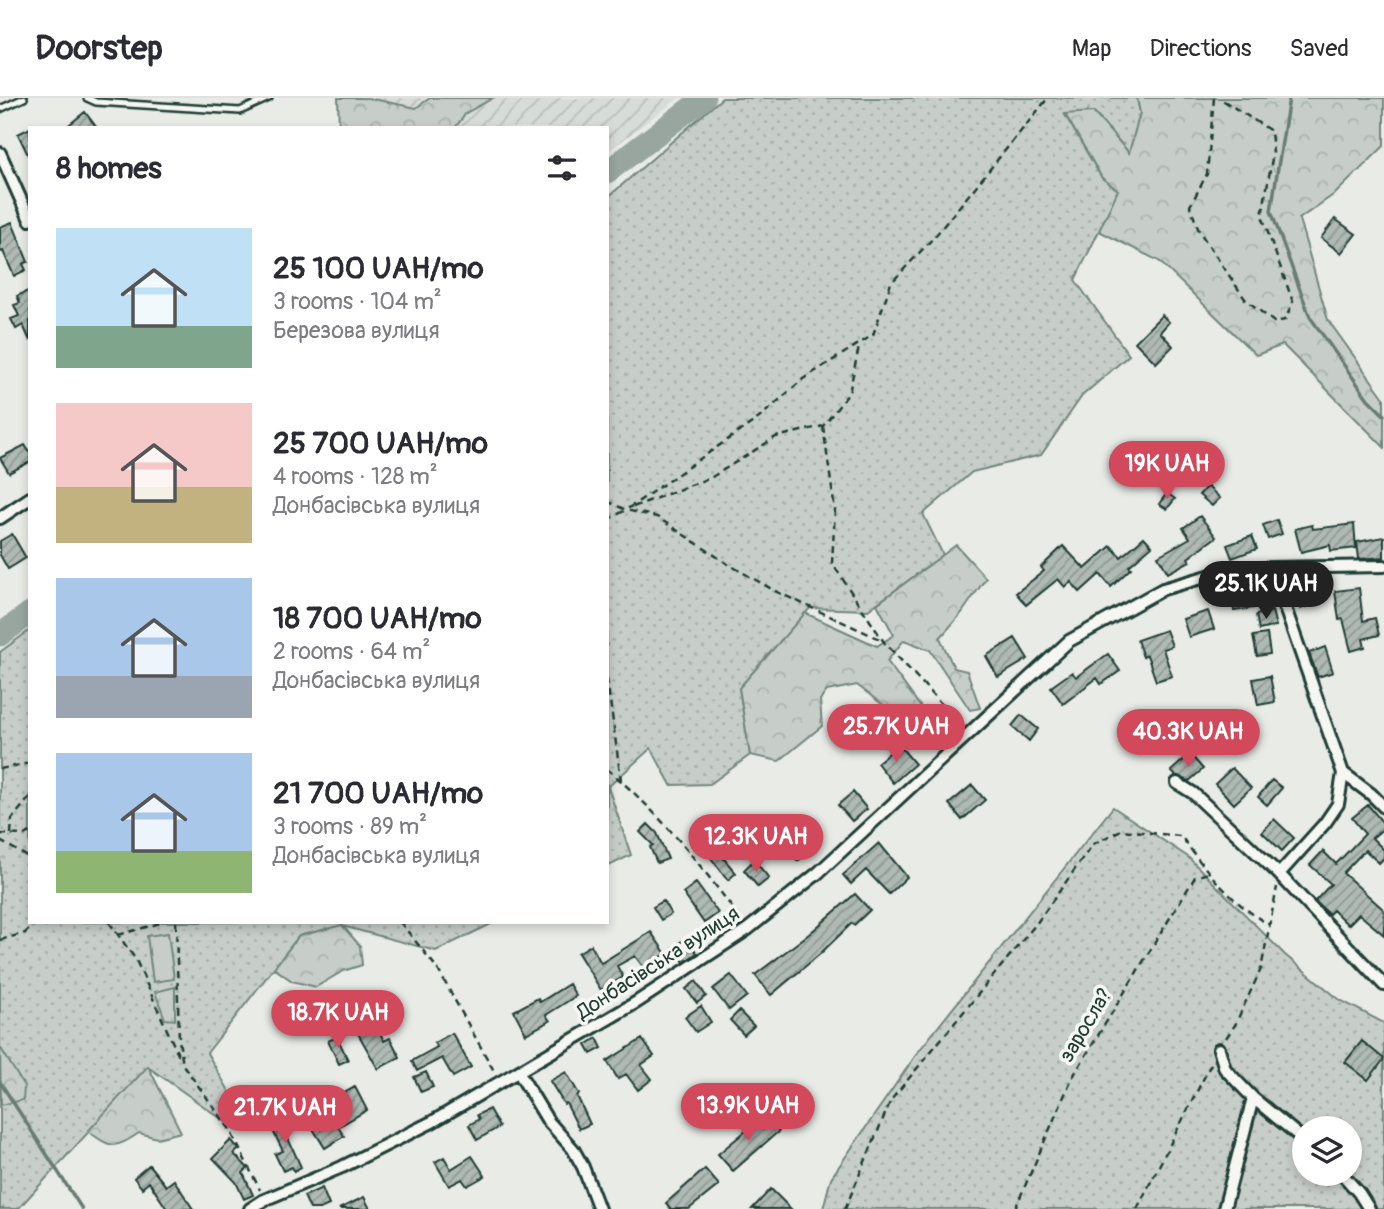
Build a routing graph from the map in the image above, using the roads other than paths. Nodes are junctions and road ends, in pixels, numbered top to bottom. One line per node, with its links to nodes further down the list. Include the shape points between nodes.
1 (24, 98): 4 (lane)
2 (87, 98): 3 (lane, via 240,110)
3 (269, 98)
4 (0, 109)
5 (0, 153): 6 (street)
6 (28, 216)
7 (28, 499): 8 (street)
8 (0, 518)
9 (1384, 566): 10 (street, Донбасівська вулиця)
10 (1272, 568): 11 (street); 17 (street, Донбасівська вулиця, via 1226,571 1164,589 1069,642 818,873 748,929)
11 (1343, 774): 13 (street); 14 (street, via 1338,804)
12 (1177, 783): 14 (street, via 1194,793)
13 (1384, 807)
14 (1279, 874): 15 (street)
15 (1384, 985)
16 (1219, 1049): 18 (street, via 1225,1069)
17 (519, 1073): 21 (street, Донбасівська вулиця, via 360,1159); 22 (street, via 548,1121 573,1149)
18 (1253, 1098): 19 (street); 23 (street)
19 (1292, 1130)
20 (1353, 1186): 24 (street)
21 (250, 1209)
22 (599, 1209)
23 (1224, 1209)
24 (1369, 1209)

